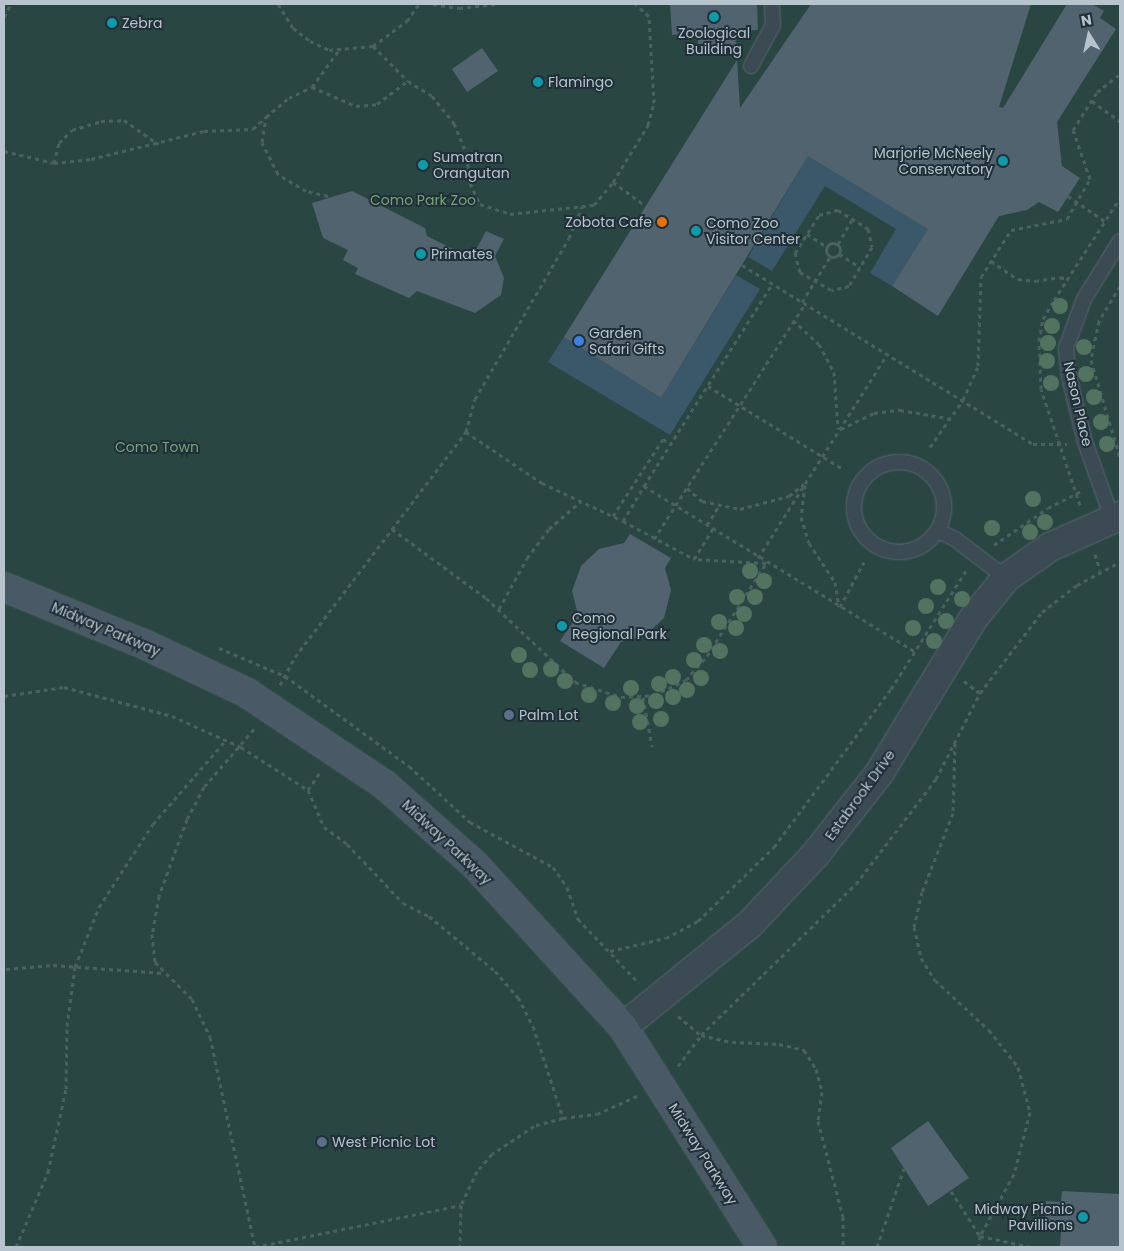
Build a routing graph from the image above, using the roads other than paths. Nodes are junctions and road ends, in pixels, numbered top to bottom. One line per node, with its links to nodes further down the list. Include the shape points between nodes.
1 (772, 4): 2 (lane, via 773,25)
2 (751, 66)
3 (1120, 241): 4 (lane, Nason Place, via 1084,299 1066,348 1068,377 1085,442)
4 (1116, 517): 6 (street, Estabrook Drive, via 1050,547)
5 (938, 531): 5 (lane, via 945,501 930,474 902,461 872,470 861,481 855,494 855,515 863,535 874,545 887,551 908,551 928,542); 6 (lane)
6 (1006, 578): 8 (street, Estabrook Drive, via 973,619 880,772 815,855 749,925)
7 (4, 587): 8 (street, Midway Parkway, via 144,644 247,693 385,785 475,865)
8 (623, 1028): 9 (street, Midway Parkway)
9 (762, 1247)

